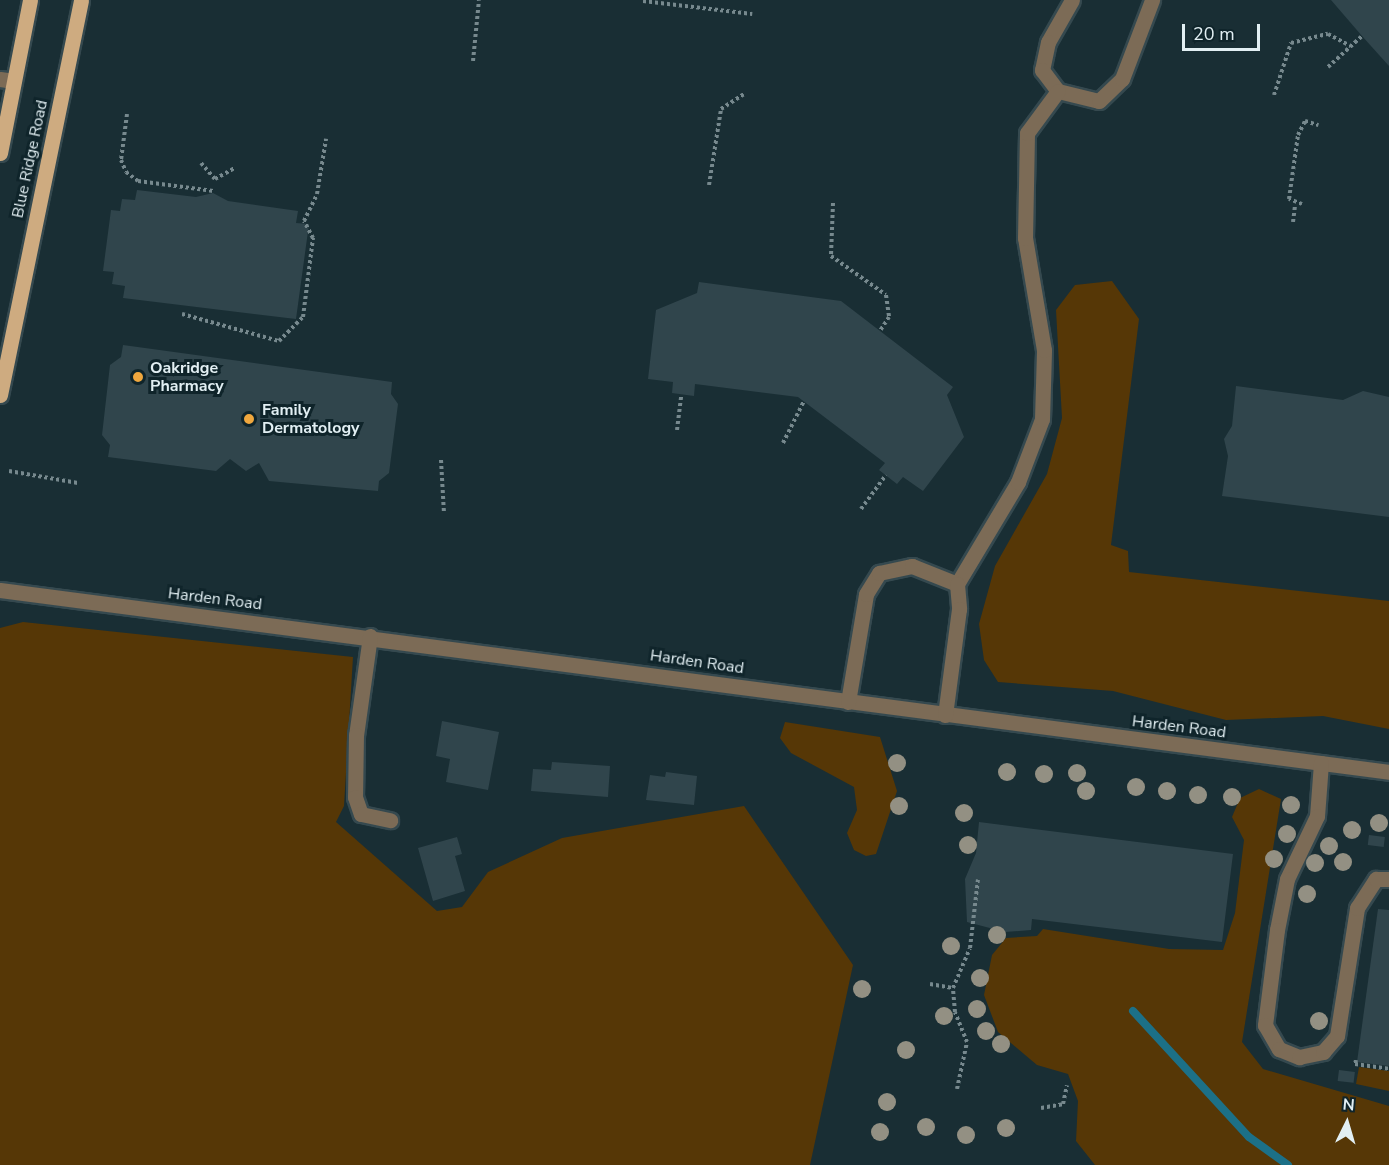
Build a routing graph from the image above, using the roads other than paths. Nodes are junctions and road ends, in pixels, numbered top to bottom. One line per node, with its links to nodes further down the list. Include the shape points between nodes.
1 (30, 0): 5 (main road, Blue Ridge Road)
2 (81, 0): 8 (main road, Blue Ridge Road)
3 (1072, 0): 6 (street, via 1048,42 1042,70)
4 (1152, 0): 6 (street, via 1122,80 1099,101)
5 (7, 80): 7 (main road, Blue Ridge Road)
6 (1058, 91): 9 (street, via 1027,133 1025,238 1044,350 1042,419 1018,482)
7 (0, 153)
8 (0, 395)
9 (957, 584): 12 (street, via 912,566 879,573 866,594); 13 (street, via 959,609)
10 (0, 590): 11 (street, Harden Road)
11 (370, 636): 12 (street, Harden Road); 16 (street, via 356,735 355,797 361,814)
12 (848, 702): 13 (street, Harden Road)
13 (945, 715): 14 (street, Harden Road)
14 (1321, 763): 15 (street, Harden Road); 17 (street, via 1317,816 1287,879 1277,930 1265,1025 1279,1049 1299,1057 1323,1052 1337,1036 1357,908 1376,879)
15 (1389, 772)
16 (390, 820)
17 (1389, 879)

